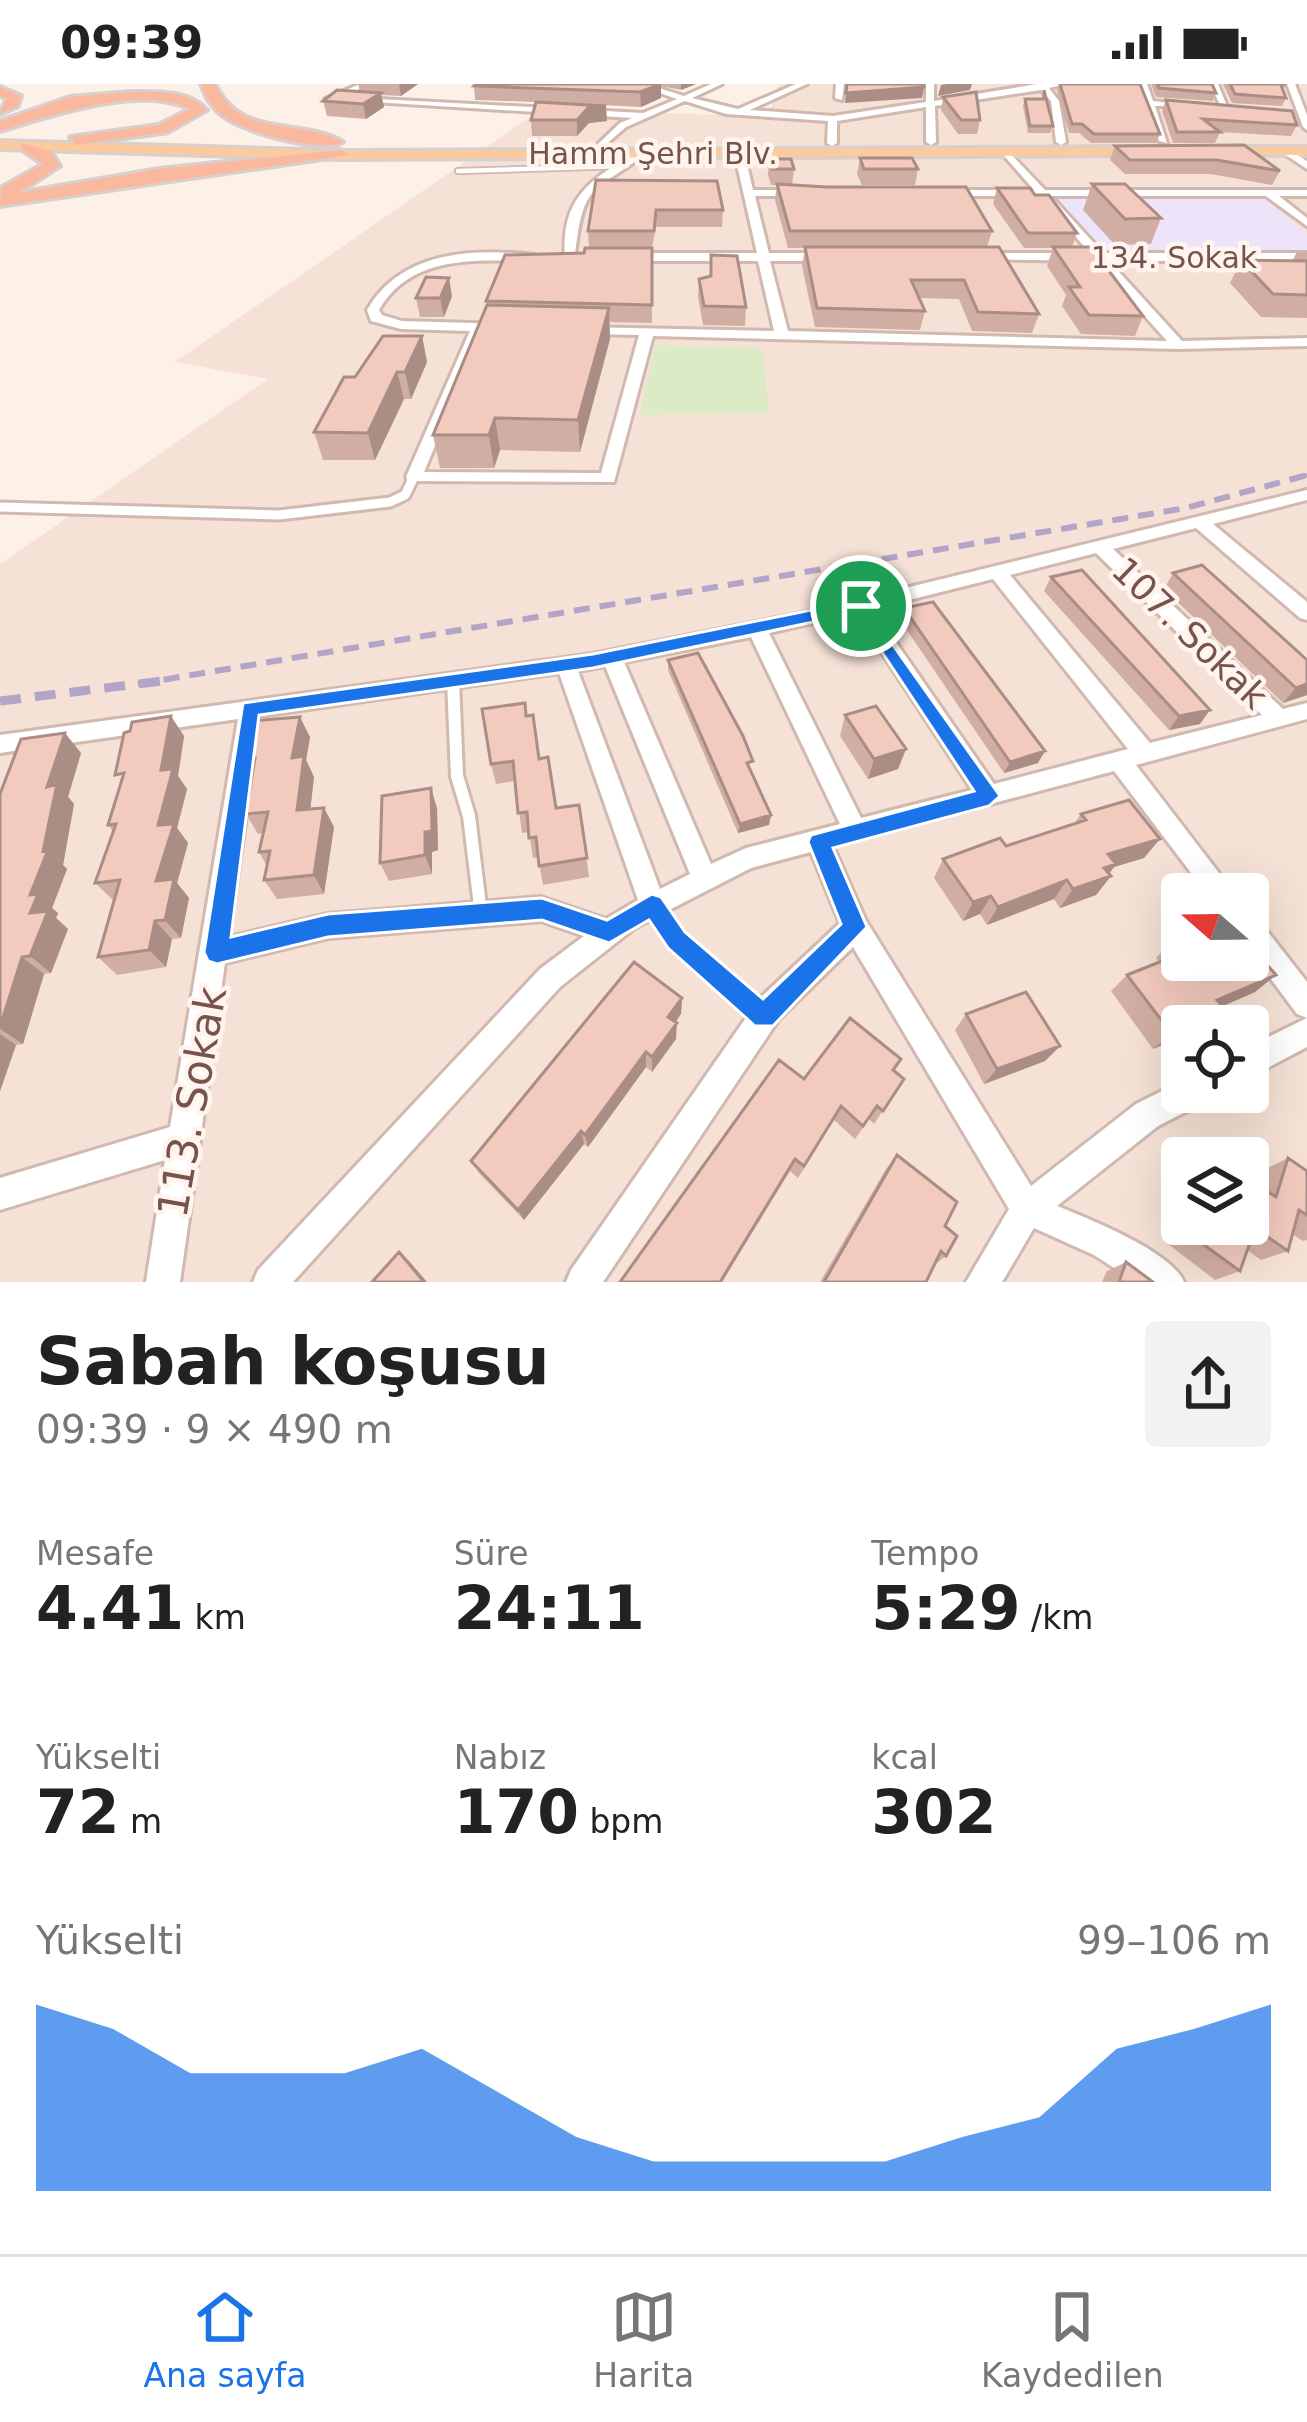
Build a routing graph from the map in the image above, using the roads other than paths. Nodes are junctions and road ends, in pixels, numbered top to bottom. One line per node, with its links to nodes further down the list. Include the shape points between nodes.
1 (84, 84): 25 (highway)
2 (116, 84): 22 (highway)
3 (208, 84): 42 (highway, via 222,110 248,124)
4 (368, 84): 21 (street, via 328,99)
5 (638, 84): 18 (street)
6 (718, 84): 18 (street)
7 (803, 84): 26 (street)
8 (840, 84): 17 (street)
9 (930, 84): 19 (street)
10 (1062, 84): 14 (street)
11 (1143, 84): 20 (street)
12 (1214, 84): 23 (street)
13 (1291, 84): 28 (street)
14 (1043, 85): 19 (street); 38 (street, via 1055,101)
15 (0, 91): 25 (highway, via 14,96)
16 (469, 95): 21 (street)
17 (839, 98)
18 (682, 100): 26 (street); 29 (street)
19 (929, 103): 30 (street); 37 (street)
20 (1150, 103): 23 (street); 36 (street)
21 (453, 106): 29 (street)
22 (51, 108): 32 (highway); 34 (highway, via 157,93 188,97 200,110 163,129)
23 (1226, 109): 24 (street)
24 (1244, 110)
25 (0, 112)
26 (738, 112): 30 (street)
27 (1281, 113): 28 (street)
28 (1299, 115): 31 (street)
29 (645, 116): 41 (street)
30 (833, 119): 39 (street)
31 (1307, 127)
32 (0, 130): 35 (highway)
33 (1307, 138): 36 (main road, Hamm Şehri Blv.)
34 (76, 140): 35 (main road, Hamm Şehri Blv.); 42 (main road, Hamm Şehri Blv.)
35 (23, 141): 40 (main road, Hamm Şehri Blv.); 48 (main road, Hamm Şehri Blv.); 58 (highway, via 52,166)
36 (1164, 141): 38 (main road, Hamm Şehri Blv.)
37 (931, 142): 38 (main road, Hamm Şehri Blv.); 39 (main road, Hamm Şehri Blv.)
38 (1061, 142)
39 (832, 143): 41 (main road, Hamm Şehri Blv.)
40 (0, 145)
41 (602, 145): 42 (main road, Hamm Şehri Blv.)
42 (362, 147)
43 (1006, 151): 44 (main road, Hamm Şehri Blv.); 46 (main road, Hamm Şehri Blv.); 55 (street)
44 (1286, 151): 45 (main road, Hamm Şehri Blv.); 50 (street)
45 (1307, 151)
46 (739, 152): 47 (main road, Hamm Şehri Blv.); 52 (street)
47 (642, 153): 48 (main road, Hamm Şehri Blv.); 49 (street)
48 (340, 155): 58 (highway)
49 (621, 166): 51 (lane); 61 (street, via 575,202)
50 (1307, 166)
51 (458, 171)
52 (749, 193): 53 (street); 64 (street)
53 (816, 193)
54 (928, 193): 55 (street)
55 (1041, 193): 56 (street); 67 (street)
56 (1269, 193): 57 (street); 59 (street)
57 (1307, 193)
58 (0, 197)
59 (1307, 223)
60 (1307, 256): 67 (street, 134. Sokak)
61 (569, 257): 62 (street); 68 (street, via 464,257 418,269 373,310 401,325)
62 (590, 257)
63 (612, 257): 64 (street)
64 (764, 257): 65 (street); 72 (street)
65 (835, 257)
66 (954, 257): 67 (street, 134. Sokak)
67 (1097, 258): 74 (street)
68 (478, 327): 69 (street); 75 (street)
69 (520, 328)
70 (562, 329): 71 (street)
71 (647, 332): 72 (street); 75 (street, via 608,478)
72 (782, 335): 74 (street)
73 (1307, 342): 74 (street)
74 (1178, 345)
75 (414, 477): 77 (lane, via 390,502 278,515)
76 (1307, 495): 78 (street)
77 (0, 507)
78 (1200, 522): 79 (street); 82 (street)
79 (1100, 547): 80 (street); 89 (street, 107. Sokak)
80 (997, 572): 81 (street); 91 (street)
81 (861, 606): 83 (street); 93 (street)
82 (1307, 613)
83 (758, 629): 84 (street); 94 (street)
84 (611, 657): 85 (street); 97 (street)
85 (566, 664): 86 (street); 98 (street)
86 (453, 680): 87 (street); 99 (lane, via 457,776)
87 (250, 709): 90 (street); 102 (street, 113. Sokak)
88 (1307, 711): 89 (street)
89 (1280, 719): 91 (street)
90 (0, 745)
91 (1146, 755): 92 (street)
92 (1120, 762): 93 (street); 96 (street)
93 (989, 796): 94 (street)
94 (856, 832): 95 (street)
95 (819, 842): 97 (street, via 746,859); 100 (street)
96 (1206, 873)
97 (705, 879): 98 (street)
98 (652, 905): 101 (street); 105 (lane, via 676,940)
99 (482, 914): 101 (street, via 542,909); 102 (street, via 328,926)
100 (854, 927): 105 (street); 111 (street)
101 (609, 932): 113 (street, via 550,978)
102 (217, 952): 109 (street, 113. Sokak)
103 (1269, 954): 104 (street)
104 (1307, 1004)
105 (764, 1016): 114 (street)
106 (1307, 1032): 107 (street)
107 (1269, 1052)
108 (1161, 1108): 111 (street)
109 (182, 1139): 110 (street); 112 (street, 113. Sokak)
110 (0, 1194)
111 (1027, 1209): 115 (street); 116 (street, via 1106,1243)
112 (164, 1282)
113 (270, 1282)
114 (583, 1282)
115 (983, 1282)
116 (1167, 1282)

